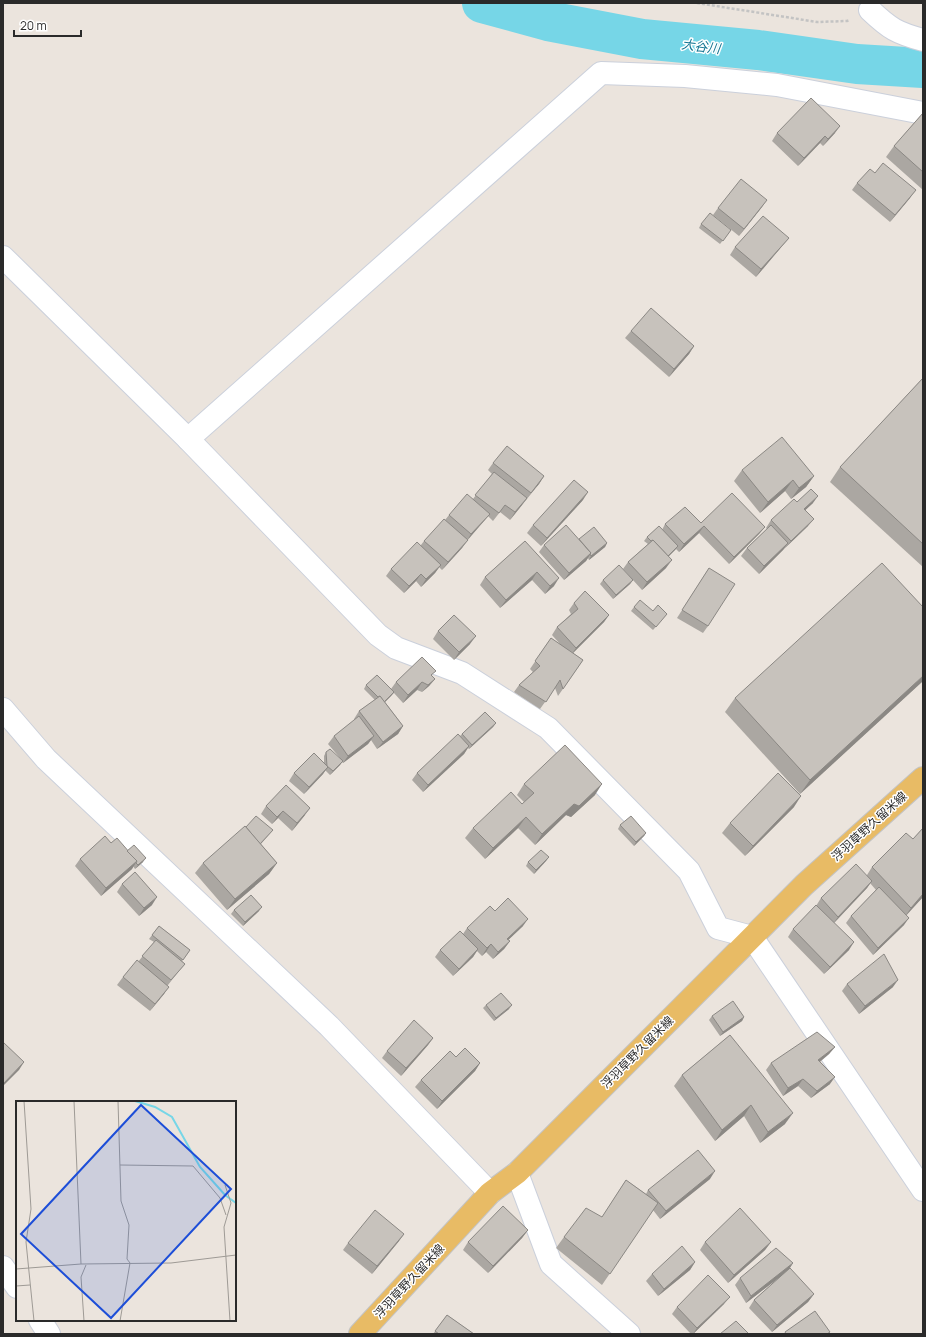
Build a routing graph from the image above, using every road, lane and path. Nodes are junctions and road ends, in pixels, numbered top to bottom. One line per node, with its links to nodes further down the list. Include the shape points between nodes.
1 (697, 3): 2 (path, via 817,22 847,21)
2 (870, 10): 3 (street, via 886,26)
3 (923, 40)
4 (923, 113): 6 (street, via 777,85 685,76 601,72)
5 (3, 257): 6 (street)
6 (188, 439): 9 (street, via 378,635 396,648 462,672 548,728 688,871 718,928)
7 (3, 709): 12 (street, via 46,759 329,1026)
8 (923, 778): 9 (main road, 浮羽草野久留米線, via 804,885)
9 (752, 937): 10 (main road, 浮羽草野久留米線); 11 (street)
10 (517, 1173): 12 (main road, 浮羽草野久留米線); 18 (street, via 551,1264)
11 (923, 1190)
12 (490, 1193): 17 (main road, 浮羽草野久留米線)
13 (3, 1267): 14 (street)
14 (16, 1286)
15 (41, 1321): 16 (street)
16 (49, 1334)
17 (360, 1334)
18 (629, 1334)

